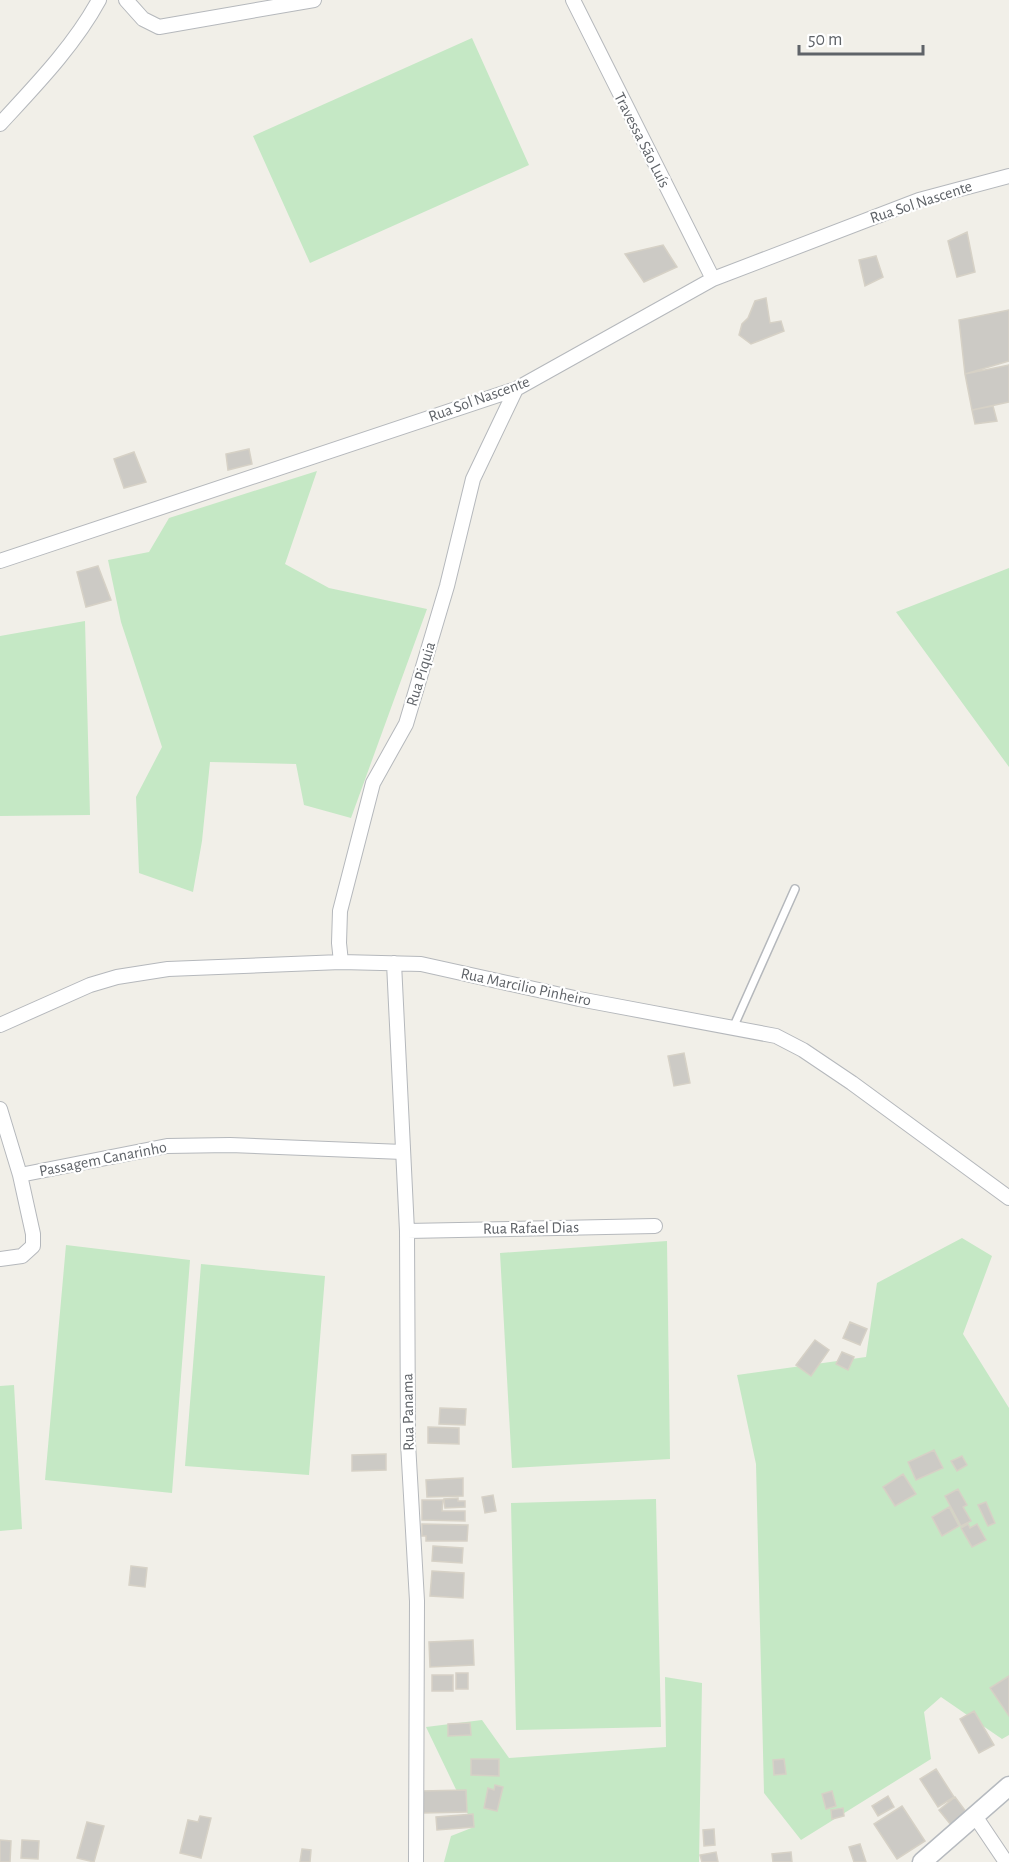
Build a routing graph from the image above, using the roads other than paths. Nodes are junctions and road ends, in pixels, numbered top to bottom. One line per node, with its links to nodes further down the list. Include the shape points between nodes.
1 (99, 0): 5 (street, via 67,47)
2 (126, 0): 3 (street, via 143,20 159,27)
3 (314, 0)
4 (573, 0): 7 (street, Travessa São Luís)
5 (0, 123)
6 (1009, 176): 7 (street, Rua Sol Nascente, via 919,200)
7 (713, 279): 8 (street, Rua Sol Nascente)
8 (516, 389): 9 (street, Rua Sol Nascente); 11 (street, Rua Piquia, via 473,479 447,586 406,724 373,783 340,911)
9 (0, 561)
10 (795, 889): 14 (lane)
11 (341, 962): 12 (street, Rua Marcilio Pinheiro); 13 (street, Rua Marcilio Pinheiro, via 143,972 90,985)
12 (394, 963): 14 (street, Rua Marcilio Pinheiro, via 421,964); 16 (street, Rua Panama)
13 (0, 1025)
14 (733, 1028): 18 (street, Rua Marcilio Pinheiro, via 776,1036 803,1050)
15 (0, 1109): 17 (street)
16 (403, 1152): 17 (street, Passagem Canarinho, via 167,1146); 20 (street, Rua Panama)
17 (20, 1175): 21 (street, Passagem Canarinho, via 33,1246 22,1256)
18 (1009, 1198)
19 (655, 1226): 20 (street, Rua Rafael Dias)
20 (407, 1231): 24 (street, Rua Panama, via 408,1443 417,1601)
21 (0, 1259)
22 (1009, 1786): 23 (street)
23 (975, 1816): 25 (street); 26 (street)
24 (416, 1862)
25 (922, 1862)
26 (1006, 1862)

